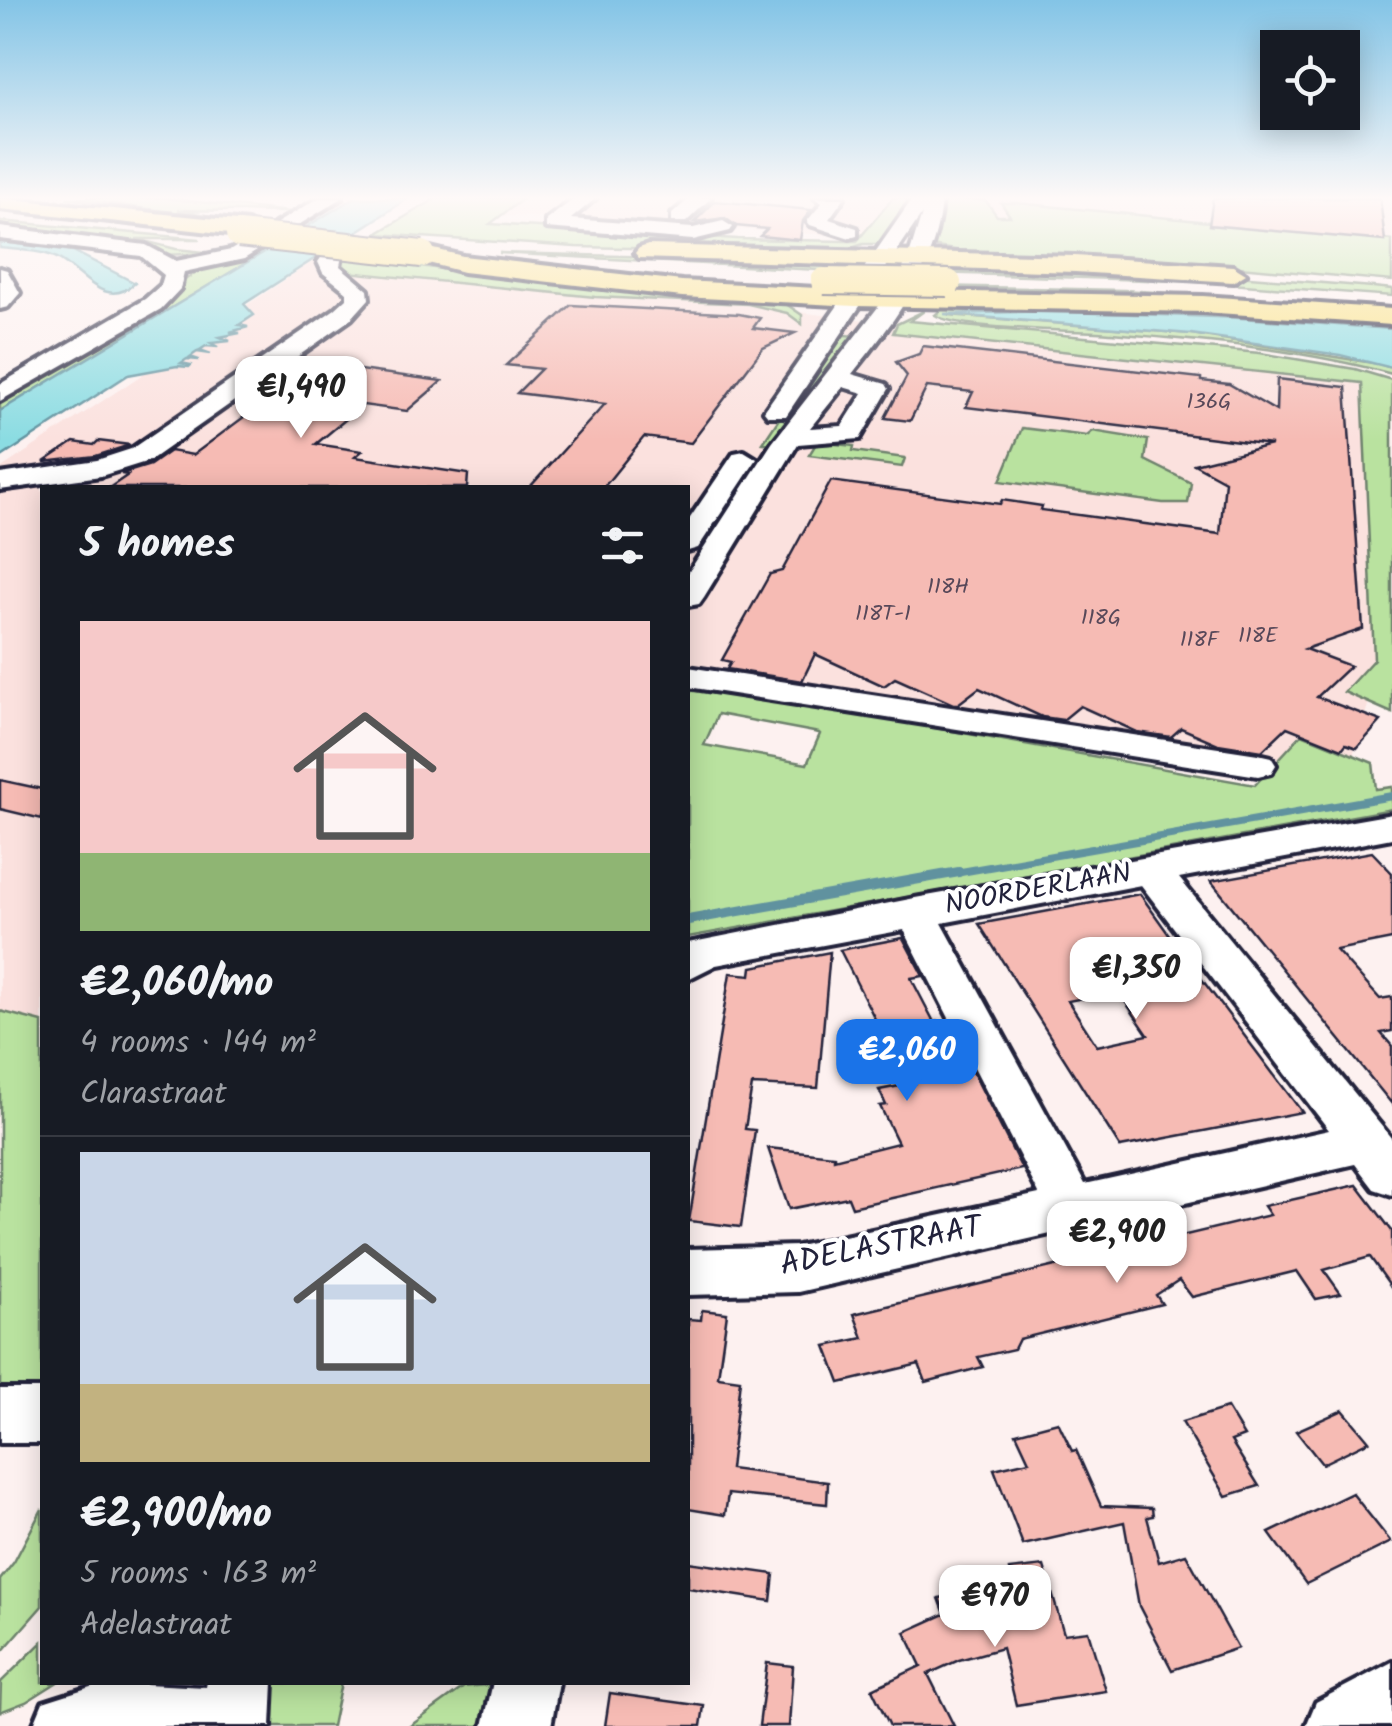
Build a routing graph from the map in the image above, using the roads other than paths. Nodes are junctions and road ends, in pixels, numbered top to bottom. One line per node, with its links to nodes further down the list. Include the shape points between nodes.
1 (176, 279): 14 (street, via 153,304)
2 (342, 279): 19 (street, via 358,299 344,314 140,455 101,468)
3 (573, 279): 9 (main road)
4 (861, 279): 7 (main road, bridge)
5 (866, 279): 9 (street)
6 (909, 279): 10 (street)
7 (950, 280): 8 (main road, via 1215,284); 11 (main road)
8 (1392, 297)
9 (855, 298): 10 (main road); 17 (street)
10 (897, 299): 12 (main road, via 1204,304); 13 (street)
11 (1392, 306)
12 (1392, 317)
13 (835, 378): 16 (street); 16 (street, via 877,389 851,433)
14 (11, 380): 15 (street)
15 (0, 394)
16 (790, 437): 18 (street)
17 (737, 468): 18 (street); 20 (street)
18 (766, 473): 21 (street)
19 (0, 482)
20 (690, 539)
21 (690, 592)
22 (690, 676): 23 (street)
23 (1258, 765)
24 (1384, 837): 25 (street, NOORDERLAAN)
25 (1150, 870): 26 (street, NOORDERLAAN); 28 (street)
26 (915, 912): 27 (street, NOORDERLAAN, via 704,953); 29 (street)
27 (690, 963)
28 (1379, 1159): 29 (street, ADELASTRAAT)
29 (1072, 1207): 30 (street, ADELASTRAAT, via 798,1269)
30 (690, 1272)
31 (0, 1416): 32 (street)
32 (40, 1416)
33 (240, 1685): 38 (street)
34 (525, 1685): 39 (street)
35 (1392, 1696): 40 (street)
36 (132, 1706): 37 (street); 38 (street)
37 (66, 1726)
38 (236, 1726)
39 (517, 1726)
40 (1340, 1726)

